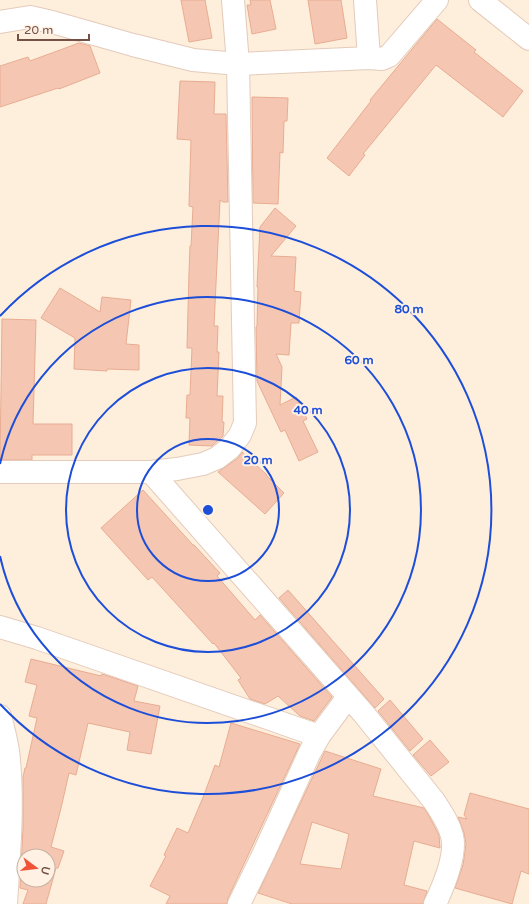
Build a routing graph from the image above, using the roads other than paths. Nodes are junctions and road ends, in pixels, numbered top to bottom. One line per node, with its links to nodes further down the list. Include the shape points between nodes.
1 (233, 0): 8 (street)
2 (365, 0): 7 (street)
3 (437, 0): 7 (street, via 389,56 382,59)
4 (480, 0): 6 (street)
5 (0, 22): 8 (street, via 30,18 193,60)
6 (529, 39)
7 (369, 58): 8 (street)
8 (238, 64): 10 (street, via 245,423 230,448 217,458 177,470)
9 (0, 472): 10 (street)
10 (151, 472): 12 (street)
11 (0, 627): 14 (street)
12 (348, 697): 14 (street); 18 (street, via 434,801 449,826 453,837 452,858)
13 (0, 716): 15 (street, via 8,751 10,823)
14 (319, 736): 17 (street)
15 (4, 874): 16 (street)
16 (6, 904)
17 (239, 904)
18 (435, 904)

